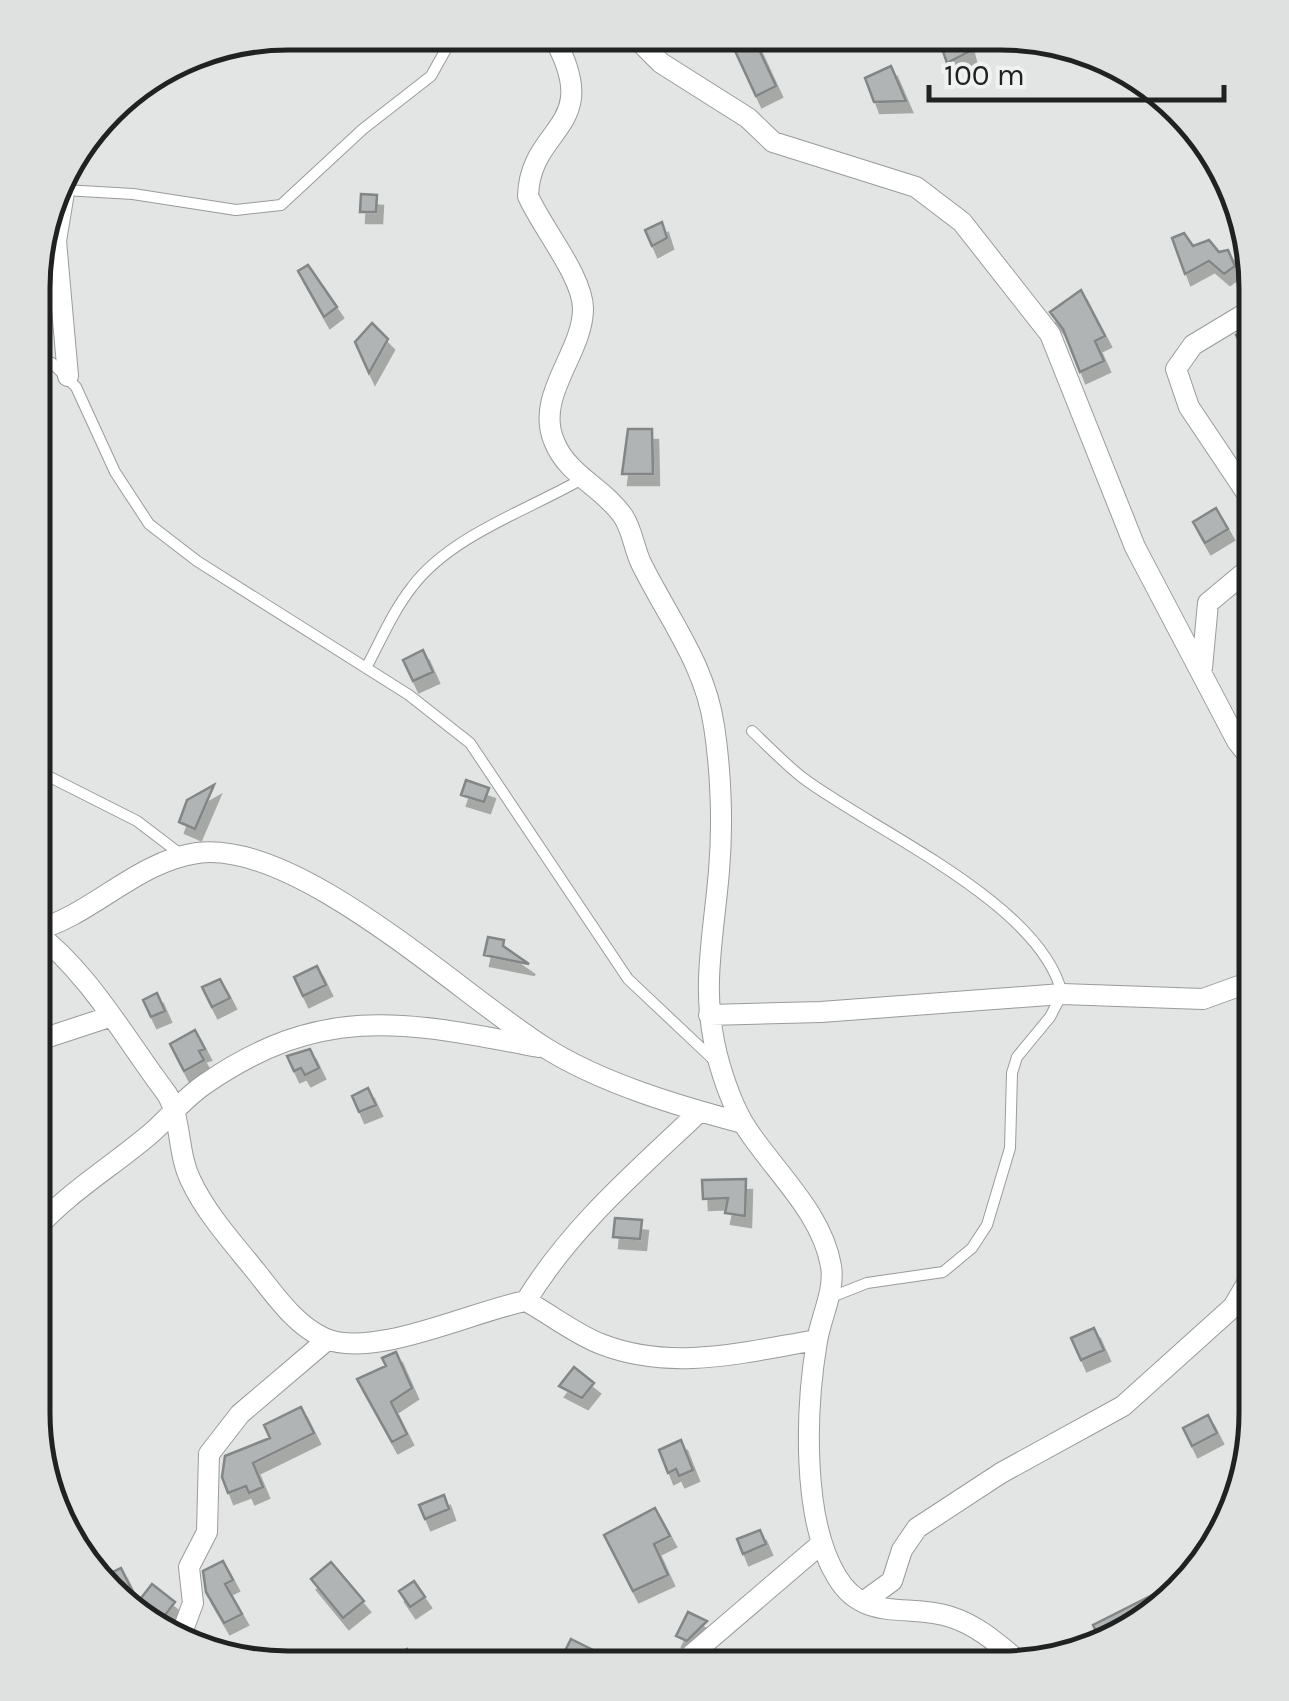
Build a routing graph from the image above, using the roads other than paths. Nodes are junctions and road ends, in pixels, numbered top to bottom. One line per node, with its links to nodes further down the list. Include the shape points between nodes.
1 (446, 50): 4 (lane, via 432,76 281,205 236,210)
2 (558, 50): 9 (street, via 573,90 572,108 535,166 528,196 584,306 549,417 553,440)
3 (647, 50): 13 (street, via 773,142 916,187 962,222 1050,334 1135,546)
4 (72, 190)
5 (52, 255): 8 (street)
6 (1239, 317): 10 (street, via 1193,345 1176,370 1190,407)
7 (50, 363): 8 (lane)
8 (68, 376): 12 (lane, via 149,524)
9 (582, 479): 12 (lane, via 432,567 412,587); 22 (street, via 626,519 638,558 692,651 712,710 719,864 706,983)
10 (1239, 481)
11 (1239, 577): 13 (street, via 1208,602)
12 (366, 668): 26 (lane, via 470,743 628,979)
13 (1202, 675): 15 (street)
14 (752, 731): 21 (lane, via 805,780 995,906 1041,947)
15 (1239, 743)
16 (50, 778): 17 (lane, via 137,821)
17 (184, 856): 18 (street, via 136,875); 25 (street, via 244,856 368,916)
18 (50, 926)
19 (50, 943): 23 (street)
20 (1238, 986): 21 (street, via 1203,999)
21 (1062, 994): 22 (street); 31 (lane, via 1017,1057 1010,1148 987,1226 972,1248 943,1272 867,1282)
22 (709, 1015): 26 (street)
23 (109, 1016): 24 (street); 27 (street)
24 (50, 1036)
25 (546, 1048): 27 (street, via 434,1026 334,1026 256,1052); 28 (street)
26 (720, 1066): 29 (street)
27 (176, 1109): 30 (street); 34 (street, via 180,1159 208,1212 283,1305)
28 (699, 1112): 29 (street); 33 (street, via 594,1210)
29 (743, 1123): 31 (street, via 823,1238 832,1270)
30 (50, 1214)
31 (828, 1299): 35 (street)
32 (1238, 1299): 37 (street, via 1123,1406 917,1528 892,1581)
33 (526, 1301): 34 (street, via 439,1329); 35 (street, via 598,1343 652,1359 696,1360)
34 (327, 1340): 38 (street, via 240,1414 209,1454 206,1532 189,1567 193,1603)
35 (817, 1340): 36 (street, via 809,1454)
36 (822, 1543): 37 (street, via 836,1576); 39 (street)
37 (863, 1602): 40 (street, via 879,1611 950,1616)
38 (184, 1627)
39 (696, 1651)
40 (1006, 1651)

